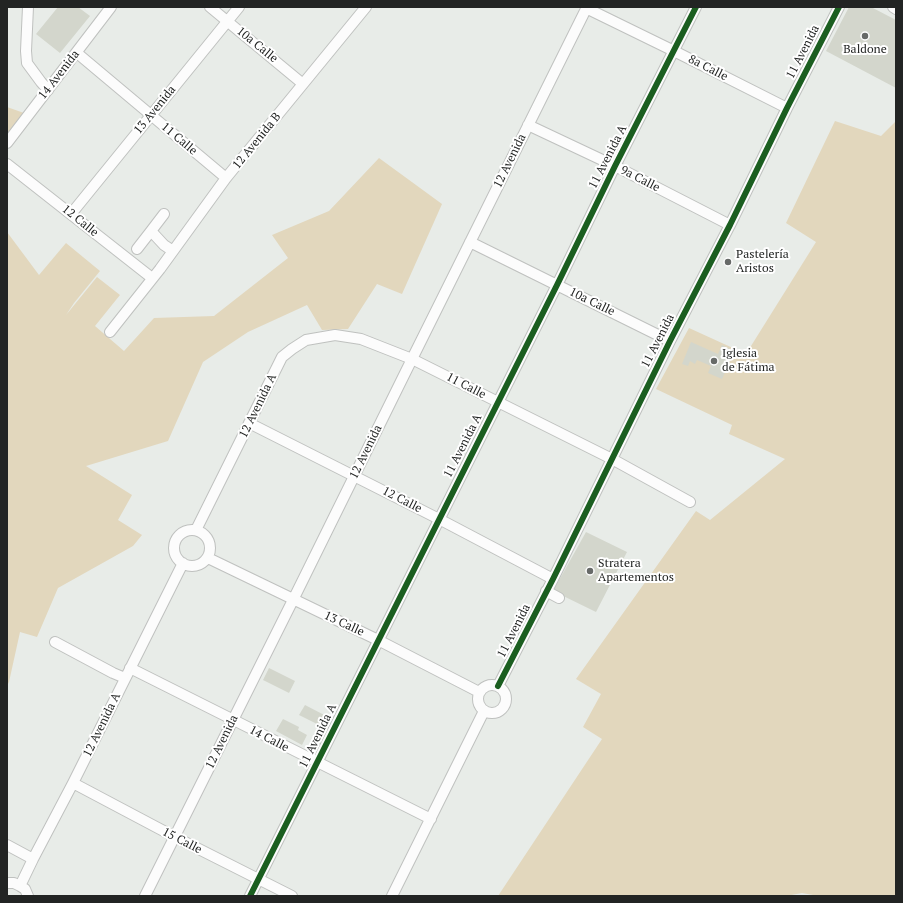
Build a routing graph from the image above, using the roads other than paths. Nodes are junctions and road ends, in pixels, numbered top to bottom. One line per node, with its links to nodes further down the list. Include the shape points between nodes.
1 (28, 7): 15 (street, via 27,63)
2 (111, 7): 13 (street, 14 Avenida)
3 (210, 7): 11 (street, 10a Calle)
4 (239, 7): 11 (street, 13 Avenida)
5 (366, 7): 14 (street, 12 Avenida B)
6 (696, 7): 12 (street, 11 Avenida A)
7 (839, 7): 16 (street, 11 Avenida)
8 (893, 7): 10 (street)
9 (587, 8): 12 (street, 8a Calle); 18 (street, 12 Avenida)
10 (896, 9)
11 (227, 21): 14 (street, 10a Calle); 17 (street, 13 Avenida)
12 (674, 51): 16 (street, 8a Calle); 21 (street, 11 Avenida A)
13 (77, 53): 15 (street, 14 Avenida); 17 (street, 11 Calle)
14 (303, 84): 22 (street, 12 Avenida B)
15 (48, 90): 19 (street, 14 Avenida)
16 (787, 108): 25 (street, 11 Avenida)
17 (151, 115): 22 (street, 11 Calle); 23 (street, 13 Avenida)
18 (528, 125): 21 (street, 9a Calle); 27 (street, 12 Avenida)
19 (7, 143)
20 (7, 164): 23 (street, 12 Calle)
21 (615, 166): 25 (street, 9a Calle); 31 (street, 11 Avenida A)
22 (226, 178): 29 (street, 12 Avenida B)
23 (71, 214): 30 (street, 12 Calle)
24 (164, 214): 26 (street)
25 (730, 225): 34 (street, 11 Avenida)
26 (151, 232): 28 (street); 29 (street)
27 (470, 242): 31 (street, 10a Calle); 35 (street, 12 Avenida)
28 (137, 249)
29 (172, 251): 30 (street, 12 Avenida B)
30 (152, 278): 32 (street, 12 Avenida B)
31 (557, 285): 34 (street, 10a Calle); 36 (street, 11 Avenida A)
32 (110, 332)
33 (361, 339): 35 (street, 11 Calle); 37 (street, 12 Avenida A, via 334,335 306,340 292,348 282,357)
34 (670, 341): 38 (street, 11 Avenida)
35 (412, 359): 36 (street, 11 Calle); 39 (street, 12 Avenida)
36 (498, 401): 38 (street, 11 Calle); 41 (street, 11 Avenida A)
37 (249, 423): 39 (street, 12 Calle); 42 (street, 12 Avenida A)
38 (612, 459): 40 (street, 11 Calle); 45 (street, 11 Avenida)
39 (355, 476): 41 (street, 12 Calle); 48 (street, 12 Avenida)
40 (690, 502)
41 (439, 519): 45 (street, 12 Calle); 49 (street, 11 Avenida A)
42 (196, 530): 43 (street, via 209,541); 44 (street, via 180,534 174,544 178,560)
43 (208, 558): 44 (street, via 195,566); 48 (street, 13 Calle)
44 (182, 563): 51 (street, 12 Avenida A)
45 (553, 579): 46 (street, 11 Avenida)
46 (546, 591): 47 (street); 53 (street, 11 Avenida)
47 (559, 598)
48 (293, 600): 49 (street, 13 Calle); 56 (street, 12 Avenida)
49 (378, 640): 54 (street, 13 Calle); 57 (street, 11 Avenida A)
50 (55, 642): 52 (street)
51 (130, 668): 52 (street, 12 Avenida A); 56 (street, 14 Calle)
52 (125, 678): 58 (street, 12 Avenida A)
53 (498, 686): 54 (street, via 485,686); 55 (street, via 505,692 504,706 498,712)
54 (479, 692): 55 (street, via 477,701)
55 (484, 712): 59 (street)
56 (232, 720): 57 (street, 14 Calle); 60 (street, 12 Avenida)
57 (317, 763): 59 (street, 14 Calle); 63 (street, 11 Avenida A)
58 (73, 783): 60 (street, 15 Calle); 62 (street, 12 Avenida A)
59 (431, 819): 70 (street)
60 (175, 837): 63 (street, 15 Calle); 67 (street, 12 Avenida)
61 (7, 845): 62 (street)
62 (33, 858): 65 (street, 12 Avenida A)
63 (259, 879): 68 (street, 11 Avenida A); 69 (street, 15 Calle)
64 (7, 883): 65 (street)
65 (20, 886): 66 (street, via 25,889)
66 (28, 896)
67 (145, 896)
68 (250, 896)
69 (292, 896)
70 (392, 896)

